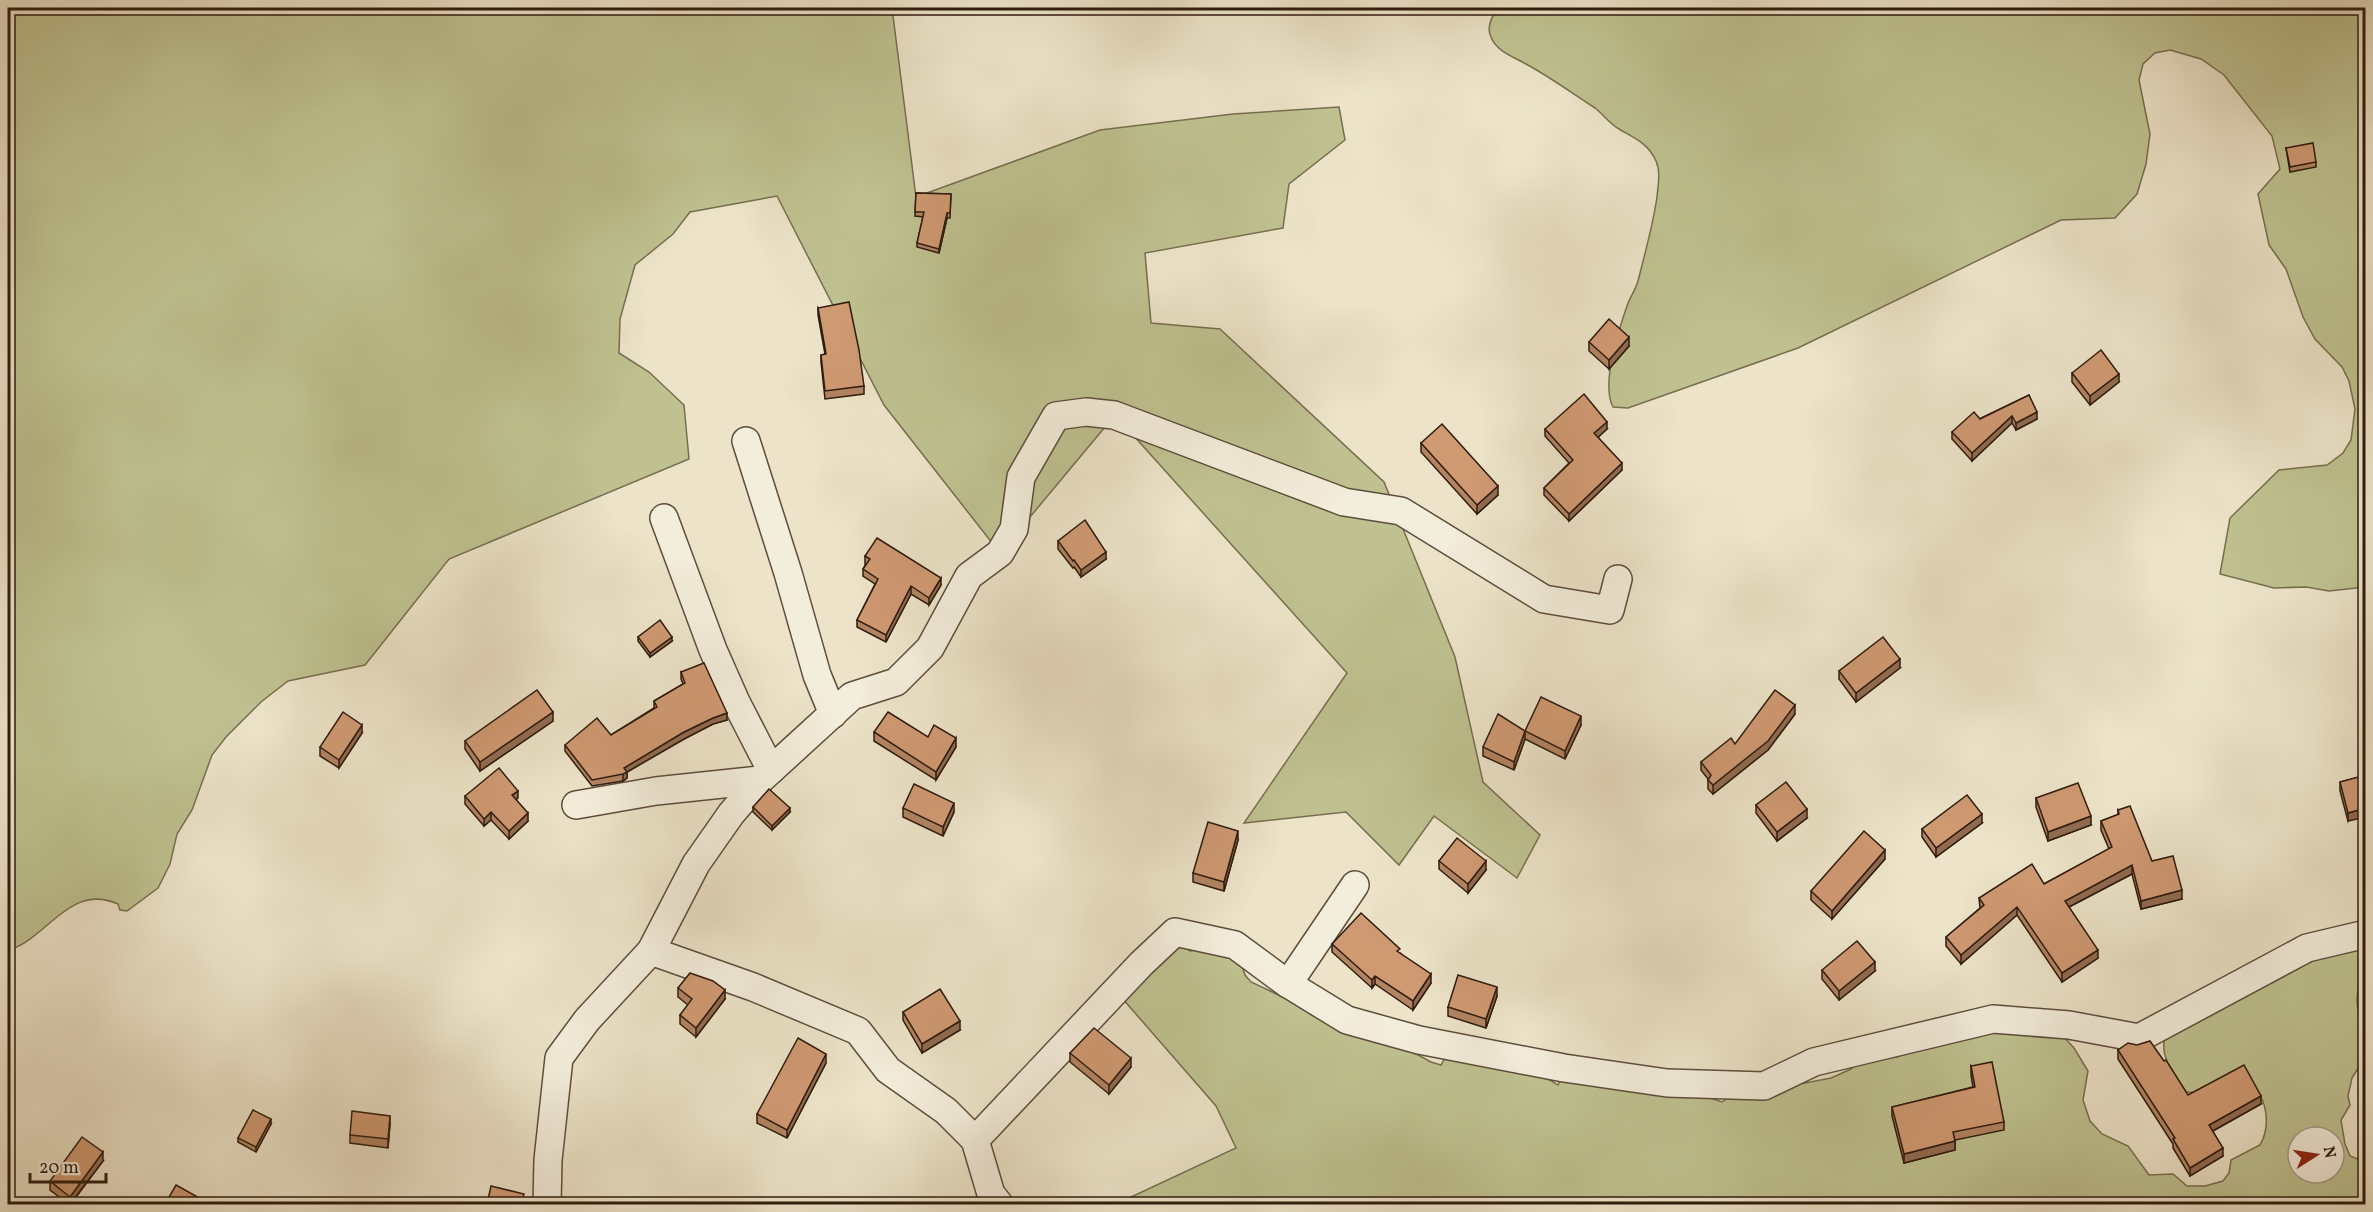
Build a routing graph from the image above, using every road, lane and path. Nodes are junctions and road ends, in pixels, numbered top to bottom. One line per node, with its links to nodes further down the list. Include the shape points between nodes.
1 (746, 441): 4 (street, via 817,675)
2 (664, 519): 5 (street)
3 (1618, 579): 4 (street, via 1610,610 1544,599 1401,511 1344,502 1114,415 1086,412 1056,416 1021,477 1014,529 1000,553 969,576 930,648 896,682 852,696)
4 (833, 714): 5 (street)
5 (766, 775): 6 (street); 9 (street, via 731,814 696,864)
6 (576, 805)
7 (1355, 885): 10 (street)
8 (2366, 934): 10 (street, via 2307,948 2139,1038 2069,1025 1993,1019 1814,1062 1764,1086 1667,1083 1419,1040 1347,1020)
9 (651, 951): 11 (street, via 753,987 858,1031 888,1070 946,1111); 12 (street, via 587,1020 559,1058)
10 (1288, 984): 11 (street, via 1235,945 1175,932)
11 (975, 1140): 13 (street, via 991,1194)
12 (547, 1204)
13 (999, 1204)

